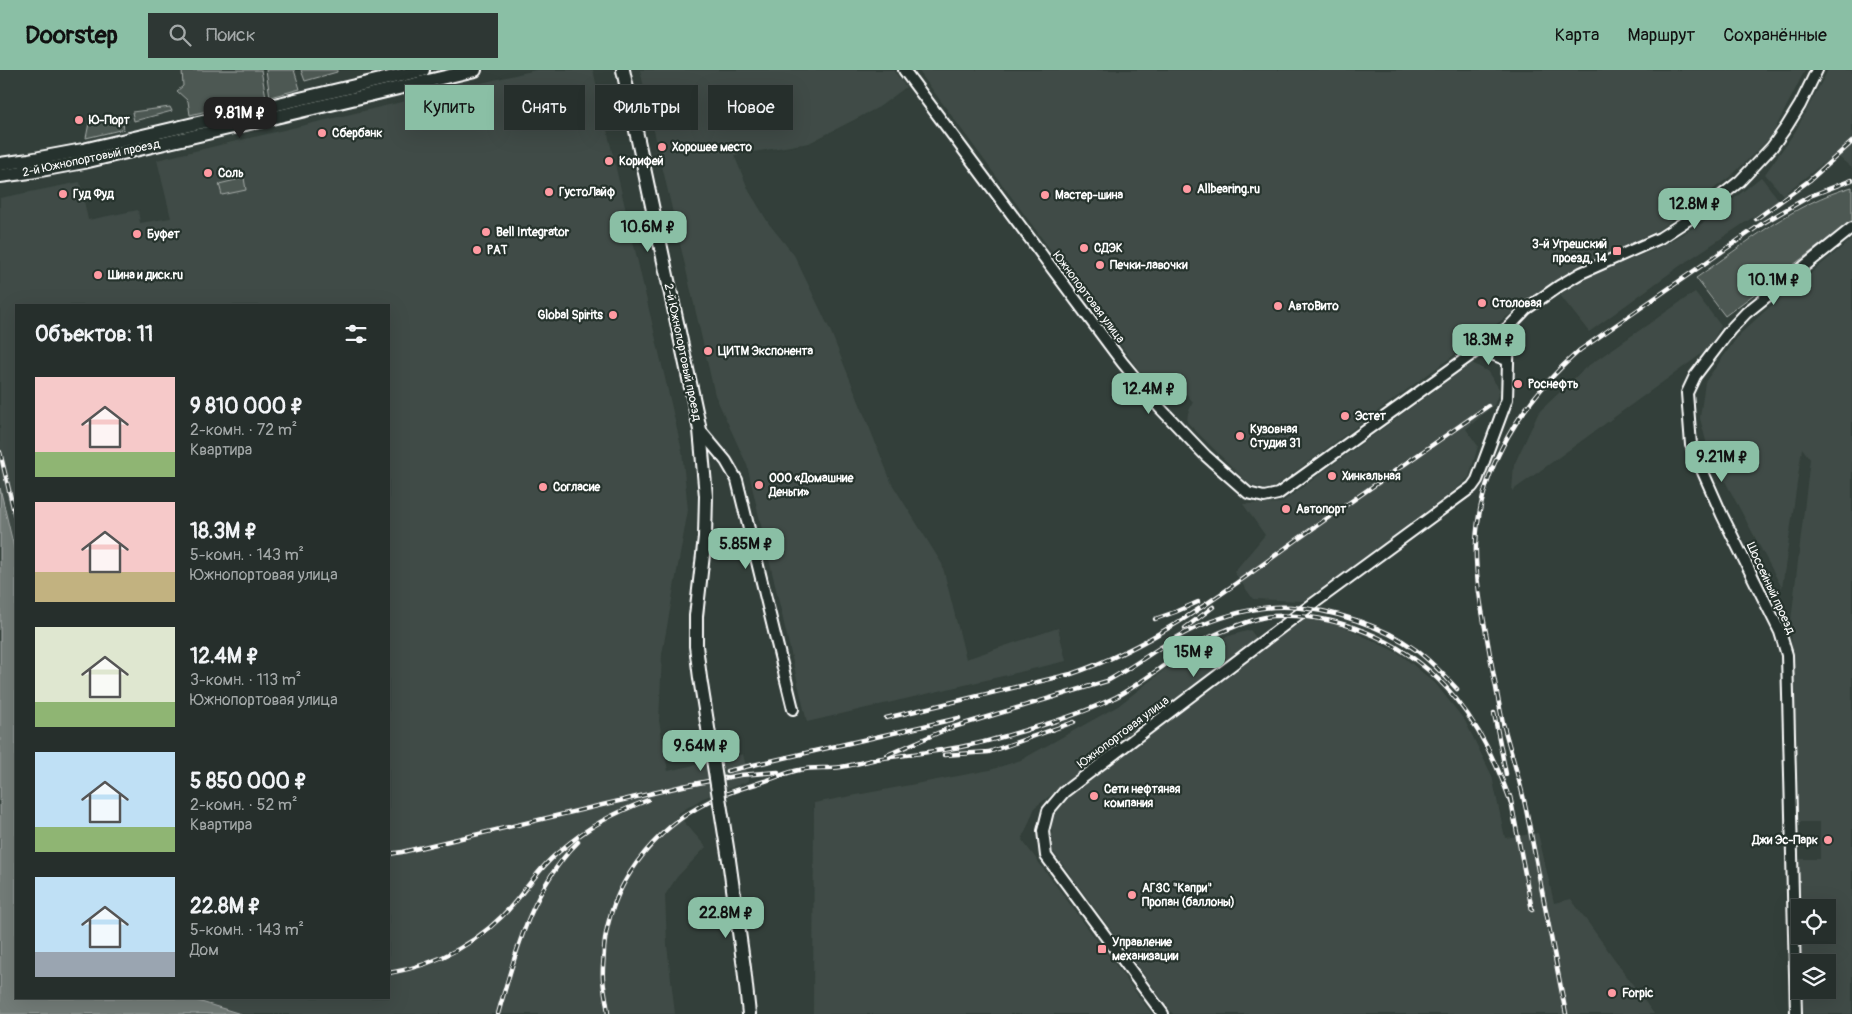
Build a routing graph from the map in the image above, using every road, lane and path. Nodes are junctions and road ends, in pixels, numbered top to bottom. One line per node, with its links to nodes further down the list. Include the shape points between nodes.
1 (424, 70): 6 (main road, 2-й Южнопортовый проезд, via 83,150)
2 (475, 70): 7 (main road, 2-й Южнопортовый проезд, via 84,162)
3 (624, 70): 12 (main road, 2-й Южнопортовый проезд)
4 (904, 70): 10 (street, Южнопортовая улица, via 1132,375 1206,456 1248,493 1264,497 1278,494)
5 (1817, 70): 9 (street, Южнопортовая улица, via 1787,126 1740,181 1660,238 1559,286 1526,309)
6 (0, 164)
7 (0, 176)
8 (1852, 228): 16 (street, Шоссейный проезд, via 1746,313 1730,330 1695,376 1687,408 1691,445 1780,632 1787,655)
9 (1509, 327): 10 (street, Южнопортовая улица); 11 (street, Южнопортовая улица)
10 (1479, 349): 11 (street)
11 (1507, 360): 15 (street, Южнопортовая улица, via 1509,388 1505,408 1472,487 1064,792 1048,811 1042,831 1046,856)
12 (700, 430): 13 (street, 2-й Южнопортовый проезд, via 737,480); 14 (main road, bridge, via 706,496 696,646)
13 (793, 709)
14 (749, 1014)
15 (1163, 1014)
16 (1796, 1014)

